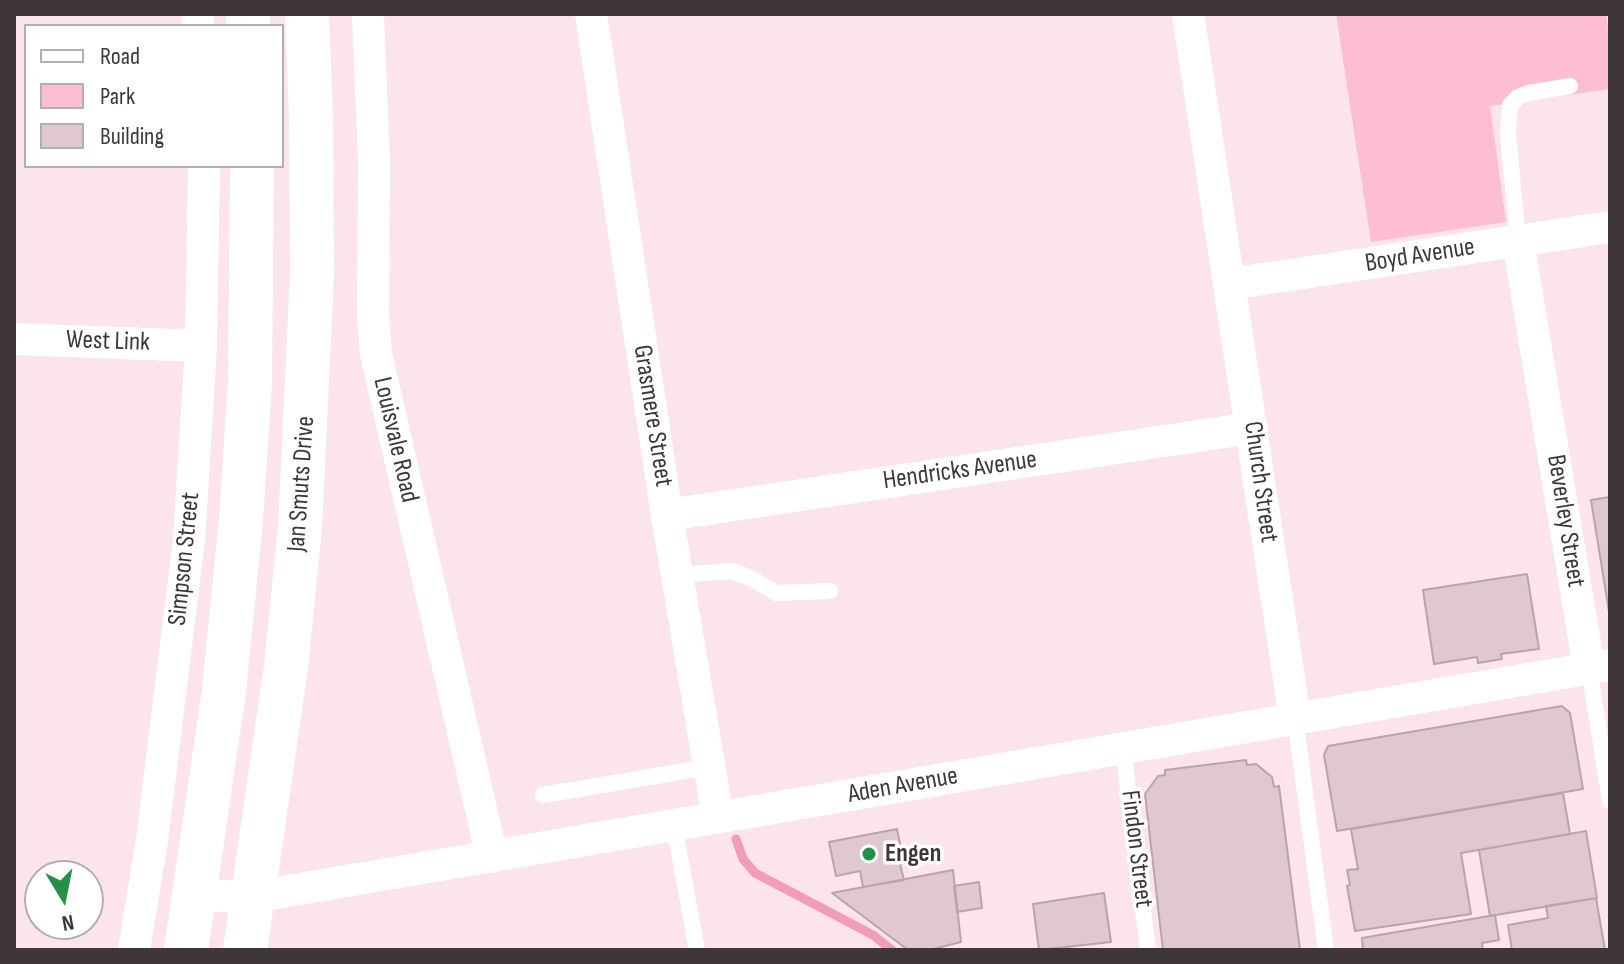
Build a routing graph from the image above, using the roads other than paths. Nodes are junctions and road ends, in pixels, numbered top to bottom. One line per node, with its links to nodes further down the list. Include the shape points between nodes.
1 (307, 14): 27 (main road, Jan Smuts Drive, via 312,275 301,513 286,667)
2 (368, 14): 25 (street, Louisvale Road, via 376,354)
3 (591, 14): 14 (street, Grasmere Street)
4 (1188, 14): 10 (street, Church Street)
5 (1570, 86): 9 (lane, via 1529,93 1510,105)
6 (204, 168): 12 (street, Simpson Street)
7 (252, 168): 26 (main road, via 250,382 241,519 224,691)
8 (1610, 227): 9 (street, Boyd Avenue)
9 (1518, 241): 10 (street, Boyd Avenue); 17 (street, Beverley Street)
10 (1230, 284): 13 (street, Church Street)
11 (14, 339): 12 (street, West Link)
12 (201, 346): 28 (street, Simpson Street, via 189,540)
13 (1252, 428): 14 (street, Hendricks Avenue); 18 (street, Church Street)
14 (667, 515): 15 (street, Grasmere Street)
15 (677, 575): 16 (lane, via 733,571 776,593); 20 (street, Grasmere Street)
16 (830, 591)
17 (1600, 667): 18 (street, Aden Avenue); 22 (lane, Beverley Street)
18 (1295, 718): 19 (street, Aden Avenue); 33 (lane, Church Street)
19 (1123, 748): 23 (street, Aden Avenue); 32 (lane, Findon Street)
20 (709, 767): 21 (lane); 23 (street, Grasmere Street)
21 (543, 795)
22 (1610, 801)
23 (718, 818): 24 (street, Aden Avenue)
24 (674, 825): 25 (street, Aden Avenue); 31 (lane)
25 (492, 857): 27 (street, Aden Avenue)
26 (195, 895): 27 (street, Aden Avenue); 29 (main road)
27 (253, 897): 30 (main road, Jan Smuts Drive)
28 (134, 950)
29 (186, 950)
30 (245, 950)
31 (697, 950)
32 (1148, 950)
33 (1326, 950)

